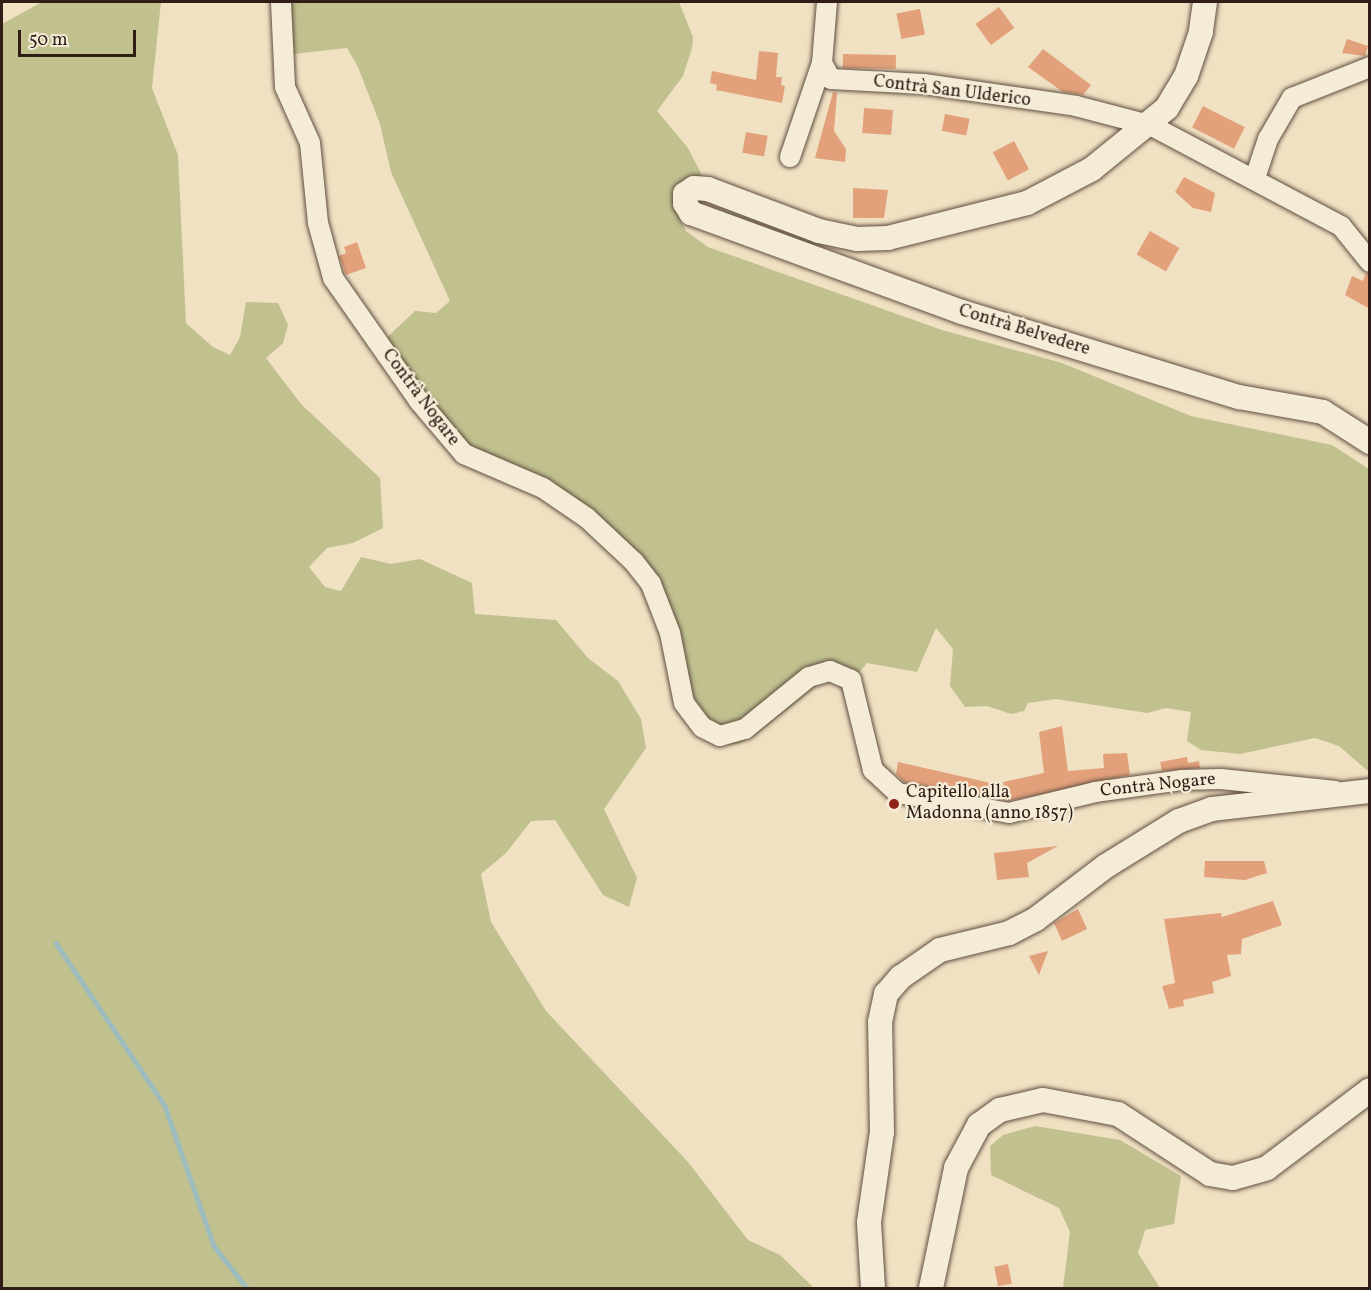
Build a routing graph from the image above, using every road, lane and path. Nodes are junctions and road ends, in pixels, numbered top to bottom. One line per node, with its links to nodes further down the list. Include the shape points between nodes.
1 (282, 2): 12 (street, Contrà Nogare, via 285,87 310,143 318,223 333,278 419,401 464,454 543,488 587,518 634,562 651,584 670,633 684,703 702,727 720,736 745,729 808,677 830,671 851,680 873,770 898,793 1009,813 1066,798 1180,780 1315,786)
2 (826, 2): 4 (street)
3 (1205, 2): 6 (street, via 1201,32 1185,76)
4 (822, 63): 6 (street, Contrà San Ulderico, via 831,79 924,84 1076,106); 7 (street)
5 (1370, 67): 8 (street, via 1292,98 1268,139)
6 (1152, 126): 8 (street); 10 (street, Contrà Belvedere, via 1092,169 1028,203 888,238 857,239 819,231 708,189 694,188 685,194 685,203 691,213 962,312 1228,394 1323,412)
7 (790, 157)
8 (1255, 178): 9 (street, via 1341,226)
9 (1370, 262)
10 (1370, 442)
11 (1370, 792): 12 (street)
12 (1341, 794): 14 (street, Contrà Nogare, via 1212,809 1179,821 1106,866 1036,919 1009,933 940,950 901,977 886,994 880,1022 882,1132 869,1222)
13 (1370, 1090): 15 (street, via 1267,1168 1233,1178 1210,1174 1118,1114 1043,1100 1000,1110 979,1125 956,1168)
14 (873, 1288)
15 (931, 1288)

